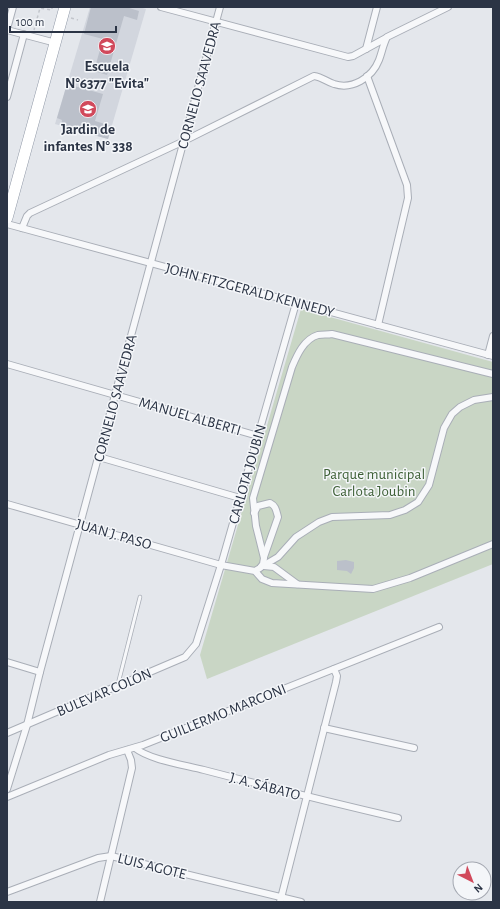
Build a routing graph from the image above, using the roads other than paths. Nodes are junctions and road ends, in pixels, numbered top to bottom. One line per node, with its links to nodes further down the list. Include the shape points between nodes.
1 (13, 7): 8 (street)
2 (65, 7): 11 (highway)
3 (161, 7): 7 (street)
4 (220, 7): 7 (street, CORNELIO SAAVEDRA)
5 (377, 7): 12 (street)
6 (448, 7): 10 (street)
7 (215, 22): 12 (street, via 348,57); 15 (street, CORNELIO SAAVEDRA)
8 (7, 29): 9 (street)
9 (24, 34): 11 (street); 14 (street)
10 (387, 37): 12 (street); 13 (street, via 382,45 379,61)
11 (56, 43): 16 (highway)
12 (366, 49)
13 (367, 76): 15 (street, via 360,82 348,86 334,84 314,76); 21 (street, via 407,185 408,198)
14 (7, 98)
15 (184, 141): 18 (street, via 30,213); 19 (street, CORNELIO SAAVEDRA)
16 (7, 218)
17 (7, 224): 18 (street, JOHN FITZGERALD KENNEDY)
18 (22, 228): 19 (street, JOHN FITZGERALD KENNEDY)
19 (151, 263): 20 (street, JOHN FITZGERALD KENNEDY); 26 (street, CORNELIO SAAVEDRA)
20 (296, 302): 21 (street, JOHN FITZGERALD KENNEDY); 28 (street, CARLOTA JOUBIN)
21 (378, 325): 23 (street, JOHN FITZGERALD KENNEDY)
22 (493, 336): 23 (street)
23 (491, 355)
24 (7, 364): 26 (street, MANUEL ALBERTI)
25 (493, 374): 32 (street, via 332,334 317,335 298,352 292,367 253,498)
26 (115, 395): 28 (street, MANUEL ALBERTI); 29 (street, CORNELIO SAAVEDRA)
27 (493, 397): 37 (street, via 474,400 452,414 444,428 429,485 418,502 390,515 332,517 319,522 296,537 278,558)
28 (258, 436): 30 (street, CARLOTA JOUBIN)
29 (99, 457): 30 (street); 33 (street, CORNELIO SAAVEDRA)
30 (240, 498): 36 (street, CARLOTA JOUBIN)
31 (7, 504): 33 (street, JUAN J. PASO)
32 (254, 513): 35 (street); 35 (street, via 258,506 270,503 274,505 278,517)
33 (81, 524): 36 (street, JUAN J. PASO); 44 (street, CORNELIO SAAVEDRA)
34 (493, 544): 38 (street, via 410,578 373,590)
35 (264, 558): 37 (street)
36 (221, 565): 37 (street, JUAN J. PASO); 41 (street, CARLOTA JOUBIN)
37 (260, 568): 38 (street, JUAN J. PASO, via 274,567); 38 (street, via 262,579 272,583)
38 (299, 585)
39 (140, 597): 45 (lane)
40 (439, 627): 43 (street, GUILLERMO MARCONI)
41 (196, 644): 45 (street, BULEVAR COLÓN, via 185,657)
42 (7, 662): 44 (street)
43 (334, 669): 47 (street, via 336,682); 49 (street, GUILLERMO MARCONI)
44 (40, 672): 46 (street, CORNELIO SAAVEDRA)
45 (118, 685): 46 (street, BULEVAR COLÓN)
46 (27, 725): 48 (street, BULEVAR COLÓN); 52 (street, CORNELIO SAAVEDRA)
47 (324, 728): 50 (street); 54 (street)
48 (7, 733)
49 (135, 748): 51 (street, GUILLERMO MARCONI); 54 (street, J. A. SÁBATO, via 140,752 170,761)
50 (414, 748)
51 (127, 750): 53 (street, GUILLERMO MARCONI); 56 (street, via 132,768)
52 (7, 789)
53 (7, 797)
54 (306, 797): 55 (street, J. A. SÁBATO); 58 (street)
55 (398, 818)
56 (111, 856): 57 (street, LUIS AGOTE, via 98,858); 58 (street, LUIS AGOTE); 59 (street)
57 (7, 892)
58 (281, 900): 60 (street, LUIS AGOTE)
59 (100, 902)
60 (301, 902)

